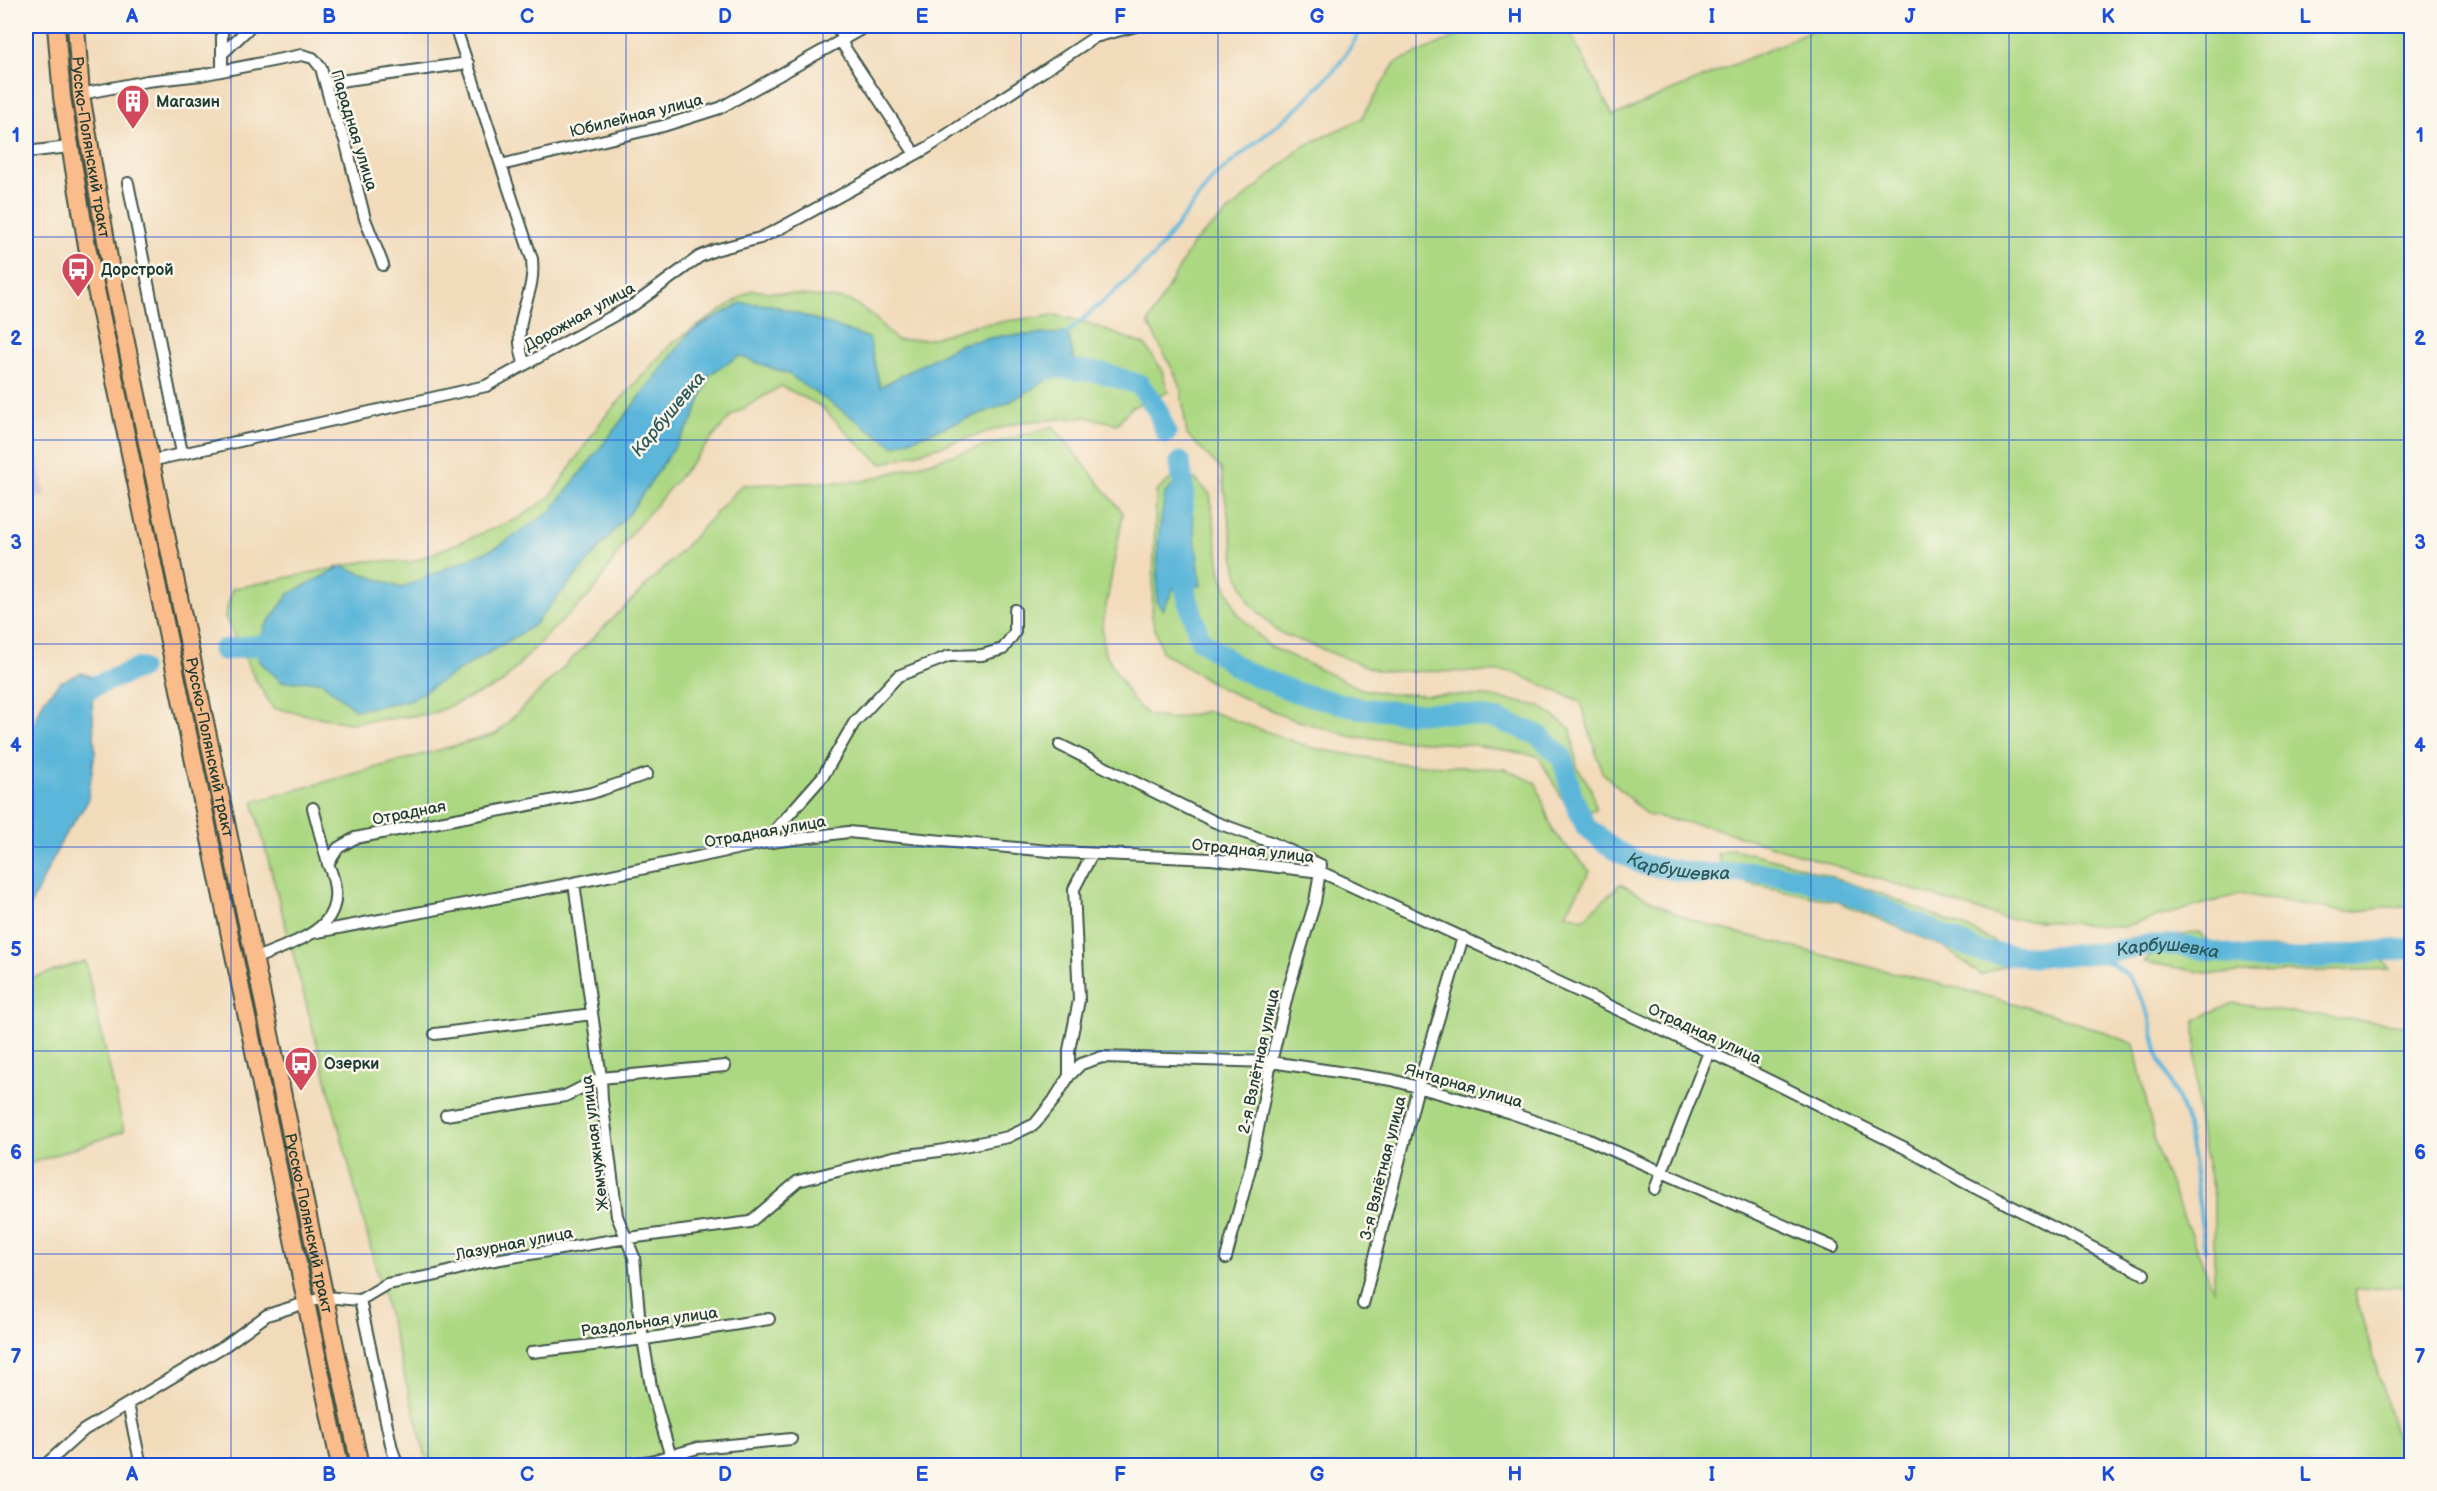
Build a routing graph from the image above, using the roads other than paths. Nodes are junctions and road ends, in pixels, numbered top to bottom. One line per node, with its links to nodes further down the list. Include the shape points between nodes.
1 (56, 26): 17 (main road, Русско-Полянский тракт)
2 (76, 26): 16 (main road, Русско-Полянский тракт)
3 (222, 26): 12 (street)
4 (251, 26): 12 (street)
5 (455, 26): 13 (street)
6 (836, 26): 11 (street)
7 (867, 26): 11 (street, Юбилейная улица)
8 (1103, 26): 10 (street, Дорожная улица)
9 (1136, 26): 10 (street)
10 (1095, 37): 19 (street, Дорожная улица)
11 (843, 41): 19 (street); 20 (street, Юбилейная улица, via 703,114)
12 (223, 53): 14 (street)
13 (468, 63): 15 (street); 20 (street)
14 (222, 72): 15 (street, Парадная улица, via 302,55 313,58); 16 (street, Парадная улица)
15 (326, 83): 22 (street, Парадная улица, via 365,219)
16 (81, 94): 25 (main road, Русско-Полянский тракт, via 111,270)
17 (69, 147): 18 (street); 55 (main road, Русско-Полянский тракт, via 132,470)
18 (26, 152)
19 (915, 154): 23 (street, Дорожная улица, via 777,230 699,257 635,304)
20 (501, 165): 23 (street, via 532,259 531,290 520,329)
21 (128, 183): 24 (street)
22 (383, 265)
23 (524, 363): 24 (street, Дорожная улица, via 486,386)
24 (182, 453): 25 (street, Дорожная улица)
25 (150, 461): 37 (main road, Русско-Полянский тракт)
26 (1015, 610): 30 (street, via 1016,633 1002,649 982,655 949,656 898,676 854,723 823,776)
27 (1060, 745): 33 (street, via 1215,822 1321,864)
28 (647, 774): 32 (street, Отрадная, via 592,793 355,838 338,848)
29 (313, 808): 32 (street)
30 (764, 843): 31 (street, Отрадная улица, via 848,832); 34 (street, Отрадная улица)
31 (1092, 854): 33 (street, Отрадная улица, via 1211,859); 43 (street, via 1074,889 1079,1000 1069,1050)
32 (328, 864): 35 (street, via 336,901 333,914)
33 (1321, 872): 36 (street, Отрадная улица); 41 (street, 2-я Взлётная улица)
34 (574, 883): 35 (street, Отрадная улица); 38 (street, Жемчужная улица)
35 (312, 933): 37 (street)
36 (1462, 937): 40 (street, Отрадная улица); 45 (street, 3-я Взлётная улица)
37 (254, 959): 53 (main road, Русско-Полянский тракт)
38 (592, 1014): 39 (street); 44 (street, Жемчужная улица)
39 (435, 1034)
40 (1709, 1052): 47 (street); 52 (street, Отрадная улица, via 1905,1148)
41 (1271, 1062): 43 (street, Янтарная улица, via 1102,1057 1081,1064); 45 (street, Янтарная улица); 51 (street, 2-я Взлётная улица, via 1251,1165)
42 (725, 1066): 44 (street)
43 (1069, 1076): 49 (street, Лазурная улица, via 1035,1124 1008,1137 893,1157 798,1181 750,1222)
44 (601, 1078): 46 (street, via 565,1096); 49 (street, Жемчужная улица, via 617,1216)
45 (1418, 1087): 47 (street, Янтарная улица, via 1578,1136); 56 (street, 3-я Взлётная улица)
46 (446, 1115)
47 (1662, 1172): 48 (street); 50 (street, Янтарная улица)
48 (1654, 1189)
49 (628, 1239): 54 (street, Лазурная улица, via 483,1262 387,1284); 58 (street, Жемчужная улица)
50 (1833, 1247)
51 (1226, 1258)
52 (2144, 1274)
53 (325, 1297): 54 (street); 55 (street); 66 (main road, Русско-Полянский тракт)
54 (360, 1300): 67 (street)
55 (306, 1301): 60 (street, via 267,1315 226,1345); 65 (main road, Русско-Полянский тракт)
56 (1363, 1304)
57 (769, 1319): 58 (street, Раздольная улица)
58 (645, 1339): 59 (street, Раздольная улица); 62 (street, Жемчужная улица, via 651,1387)
59 (532, 1352)
60 (128, 1404): 63 (street, via 84,1430); 64 (street)
61 (791, 1439): 62 (street, via 698,1448)
62 (670, 1460): 68 (street)
63 (44, 1466)
64 (141, 1466)
65 (340, 1466)
66 (360, 1466)
67 (398, 1466)
68 (616, 1466)

